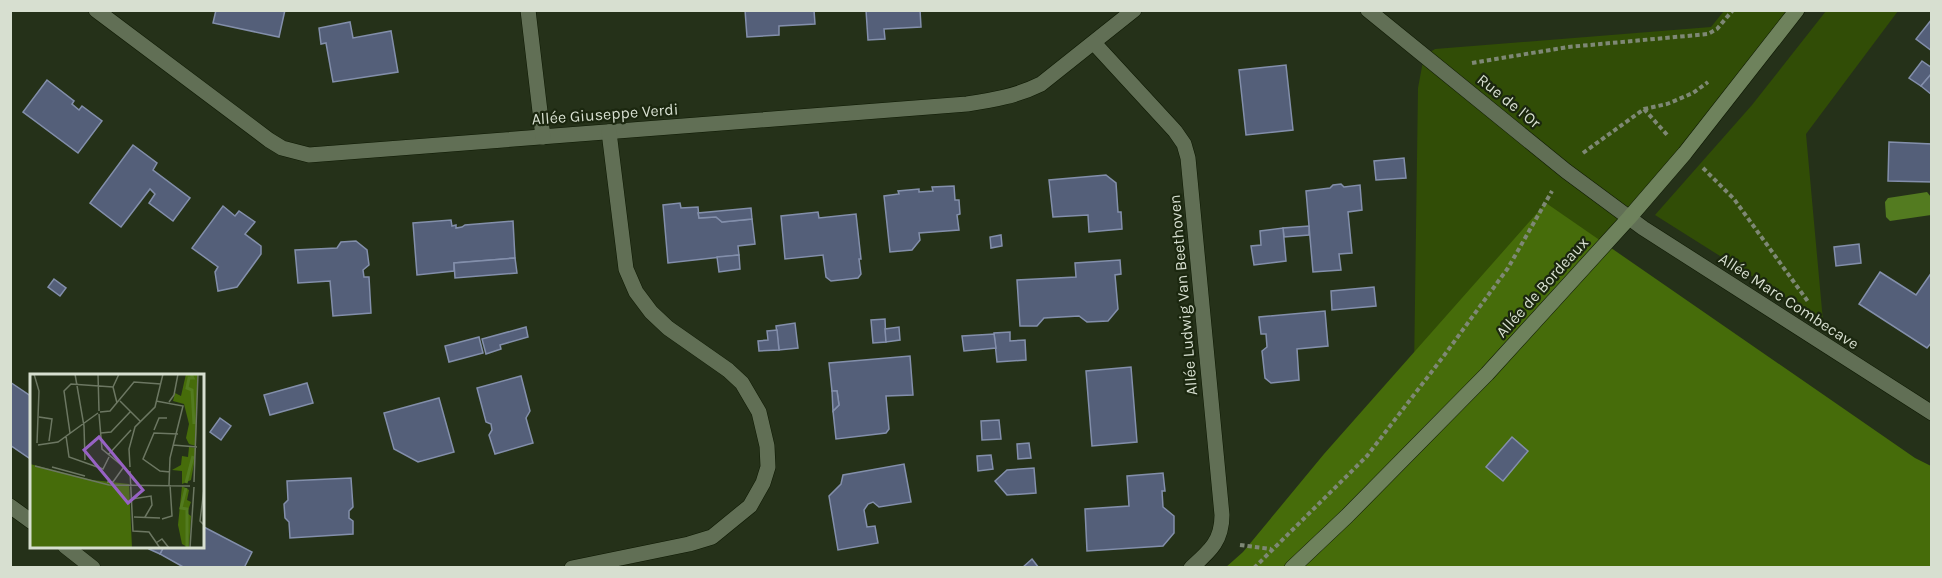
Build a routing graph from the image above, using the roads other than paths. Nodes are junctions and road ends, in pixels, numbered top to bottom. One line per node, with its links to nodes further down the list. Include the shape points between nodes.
1 (96, 10): 8 (street, Allée Giuseppe Verdi, via 269,140 295,153 322,155)
2 (528, 10): 8 (street)
3 (1134, 10): 6 (street, Allée Giuseppe Verdi)
4 (1368, 10): 9 (street, Rue de l'Or)
5 (1797, 10): 9 (main road, Allée de Bordeaux)
6 (1094, 43): 7 (street, Allée Giuseppe Verdi, via 1041,84 1007,98); 16 (street, Allée Ludwig Van Beethoven, via 1175,131 1188,158 1222,515 1217,542)
7 (609, 132): 8 (street, Allée Giuseppe Verdi); 15 (street, via 626,269 636,292 668,328 742,383 759,412 768,467 750,506 712,537)
8 (543, 137)
9 (1629, 218): 10 (street, Allée Marc Combecave); 17 (main road, Allée de Bordeaux, via 1487,374)
10 (1932, 413)
11 (10, 506): 12 (street)
12 (30, 521)
13 (68, 548): 14 (street)
14 (93, 567)
15 (572, 567)
16 (1191, 567)
17 (1292, 567)

